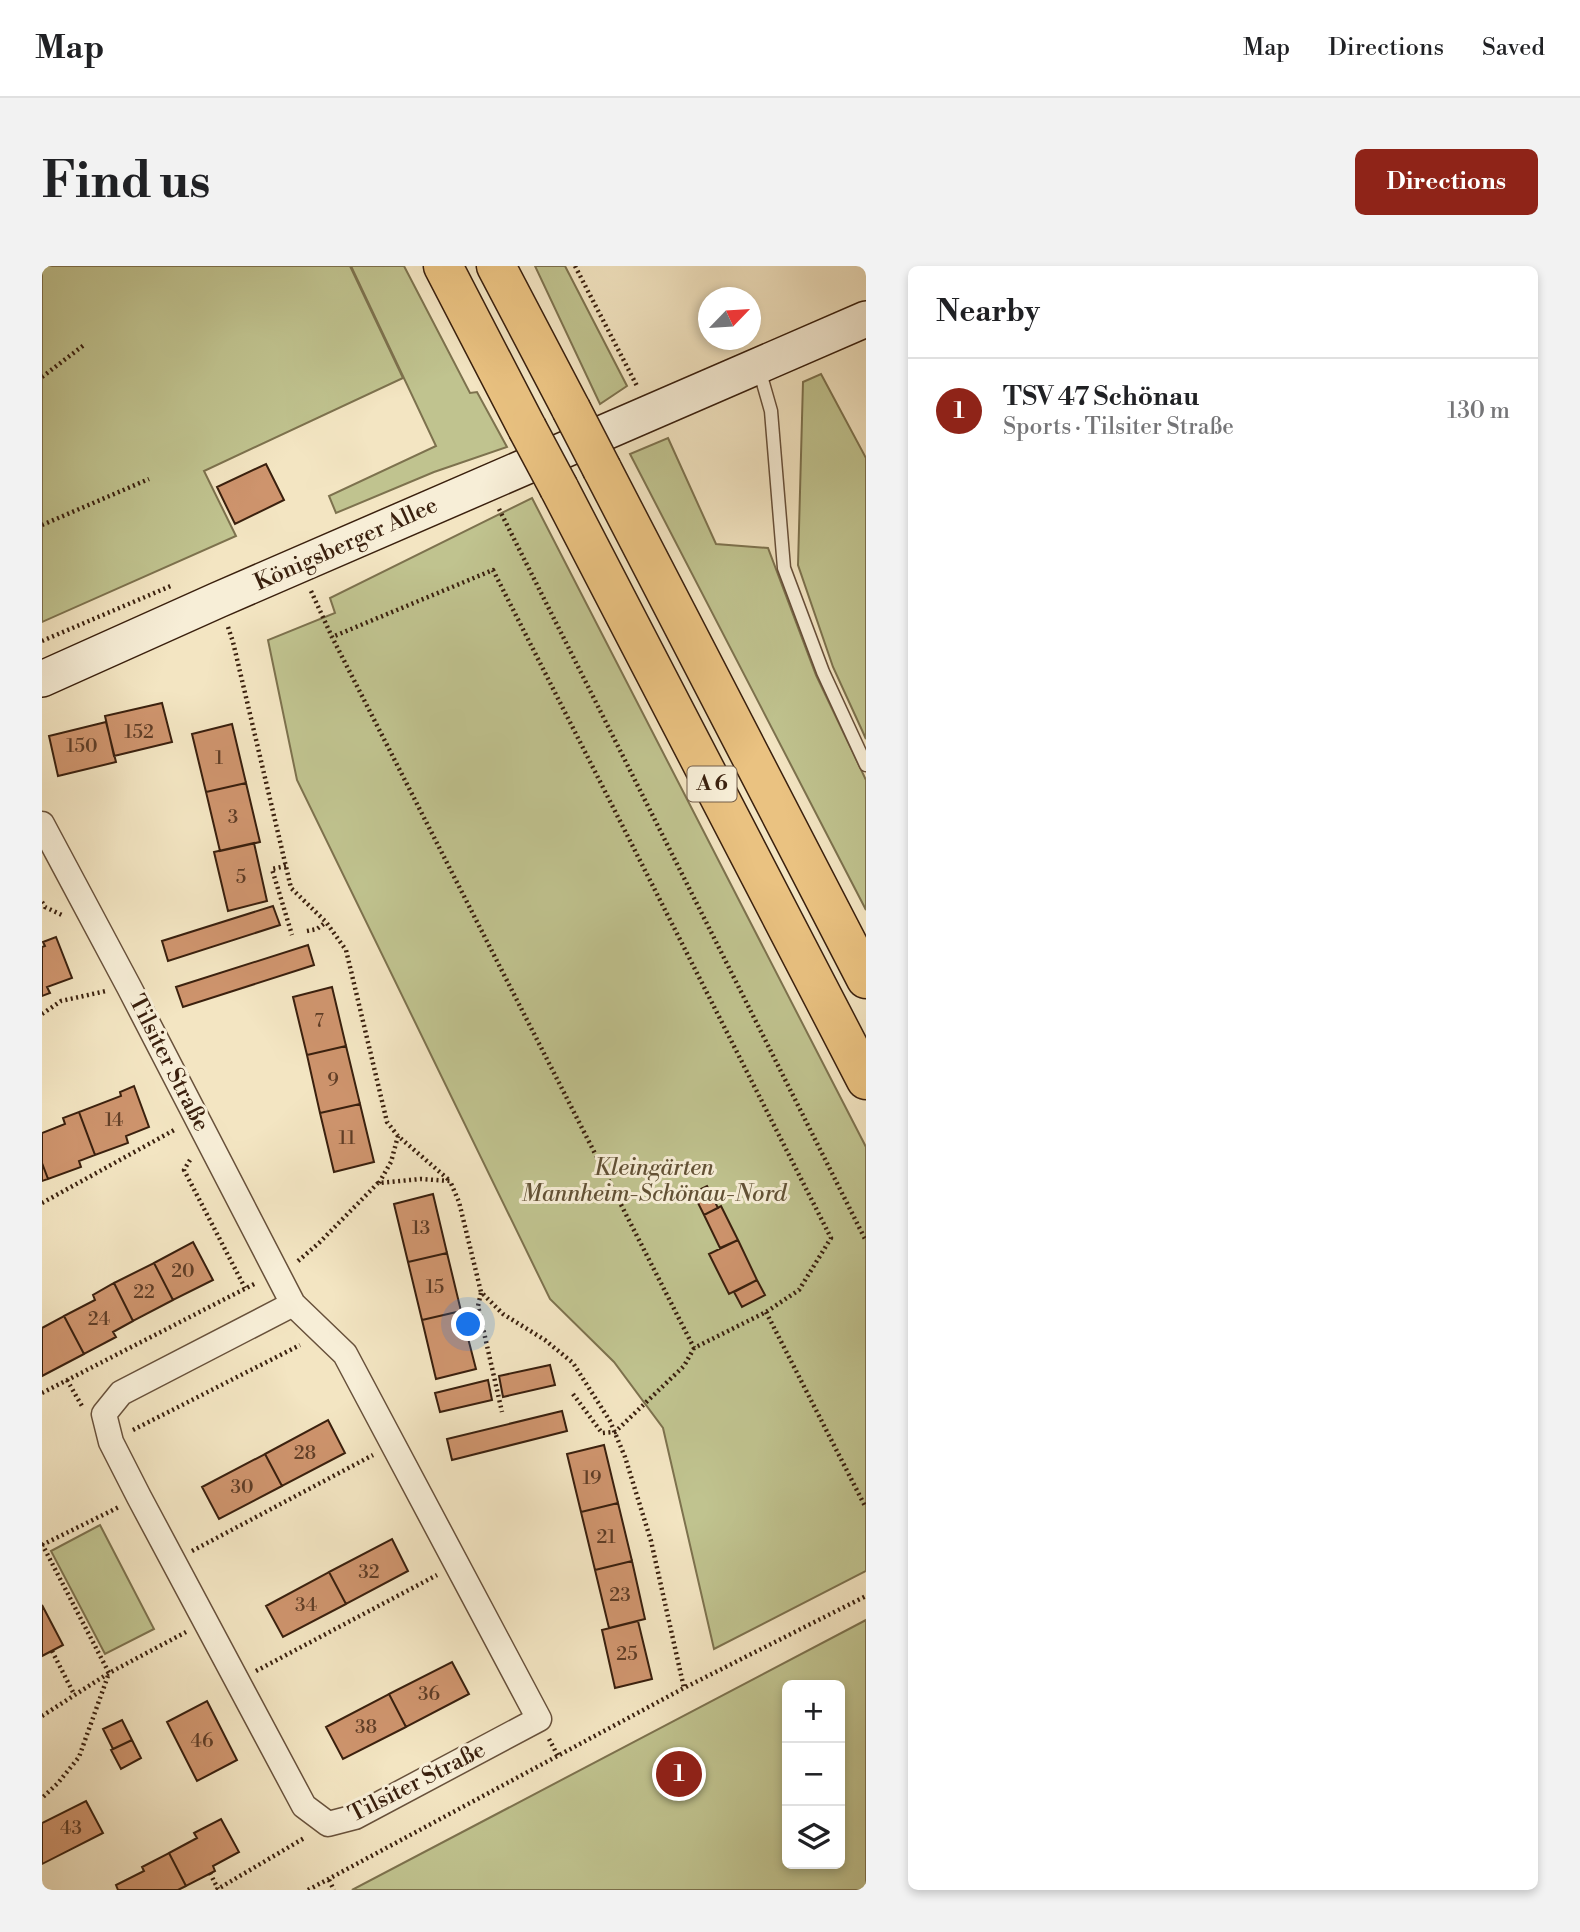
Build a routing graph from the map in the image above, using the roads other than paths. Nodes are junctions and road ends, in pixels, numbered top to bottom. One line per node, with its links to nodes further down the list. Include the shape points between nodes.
1 (443, 266): 9 (highway, A 6, bridge)
2 (496, 266): 8 (highway, A 6, bridge)
3 (866, 319): 4 (street, Königsberger Allee)
4 (758, 366): 5 (street, Königsberger Allee); 6 (lane, via 771,411 784,568 823,672)
5 (42, 679)
6 (866, 765)
7 (42, 824): 10 (street, Tilsiter Straße)
8 (866, 979)
9 (866, 1080)
10 (293, 1304): 10 (street, Tilsiter Straße, via 121,1392 103,1415 111,1442 139,1497 304,1806 328,1824 355,1816 539,1719 345,1354)

